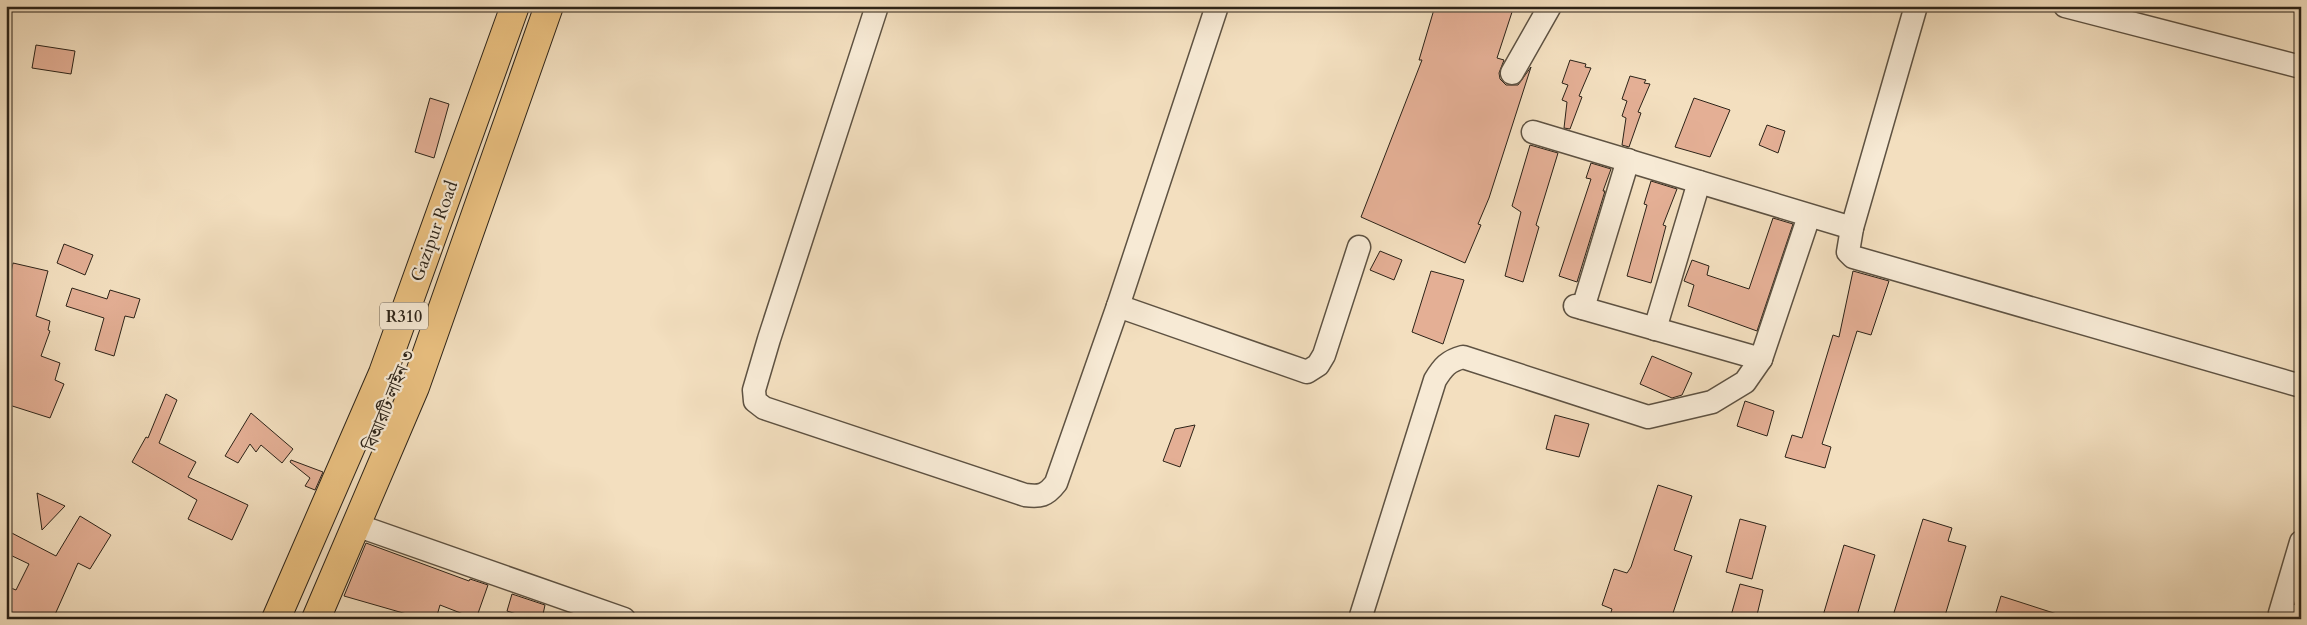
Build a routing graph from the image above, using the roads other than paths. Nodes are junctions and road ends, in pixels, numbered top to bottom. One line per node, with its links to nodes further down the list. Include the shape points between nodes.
1 (515, 6): 24 (main road, Gazipur Road / R310, via 383,374)
2 (532, 6): 25 (main road, বিআরটি লাইন ৩, via 399,380)
3 (549, 6): 21 (main road, Gazipur Road / R310, via 415,387)
4 (877, 6): 17 (street, via 769,339 754,390 755,401 764,408 1025,495 1040,497 1056,484)
5 (1217, 6): 17 (street)
6 (1550, 6): 10 (street)
7 (1916, 6): 15 (street)
8 (2065, 6): 9 (street)
9 (2301, 67)
10 (1512, 73)
11 (1533, 132): 12 (street)
12 (1628, 160): 13 (street); 18 (street, via 1579,307)
13 (1699, 182): 14 (street); 18 (street)
14 (1809, 216): 15 (street); 19 (street)
15 (1852, 228): 20 (street, via 1848,252 1853,256)
16 (1359, 247): 17 (street, via 1324,355 1318,365 1307,372)
17 (1118, 306)
18 (1655, 329): 19 (street)
19 (1761, 359): 28 (street, via 1745,382 1712,402 1648,417 1498,367 1463,357 1451,360 1435,380)
20 (2301, 386)
21 (356, 525): 26 (main road, Gazipur Road / R310); 27 (street)
22 (2301, 542): 23 (street)
23 (2287, 616)
24 (276, 619)
25 (295, 619)
26 (316, 619)
27 (624, 619)
28 (1360, 619)

